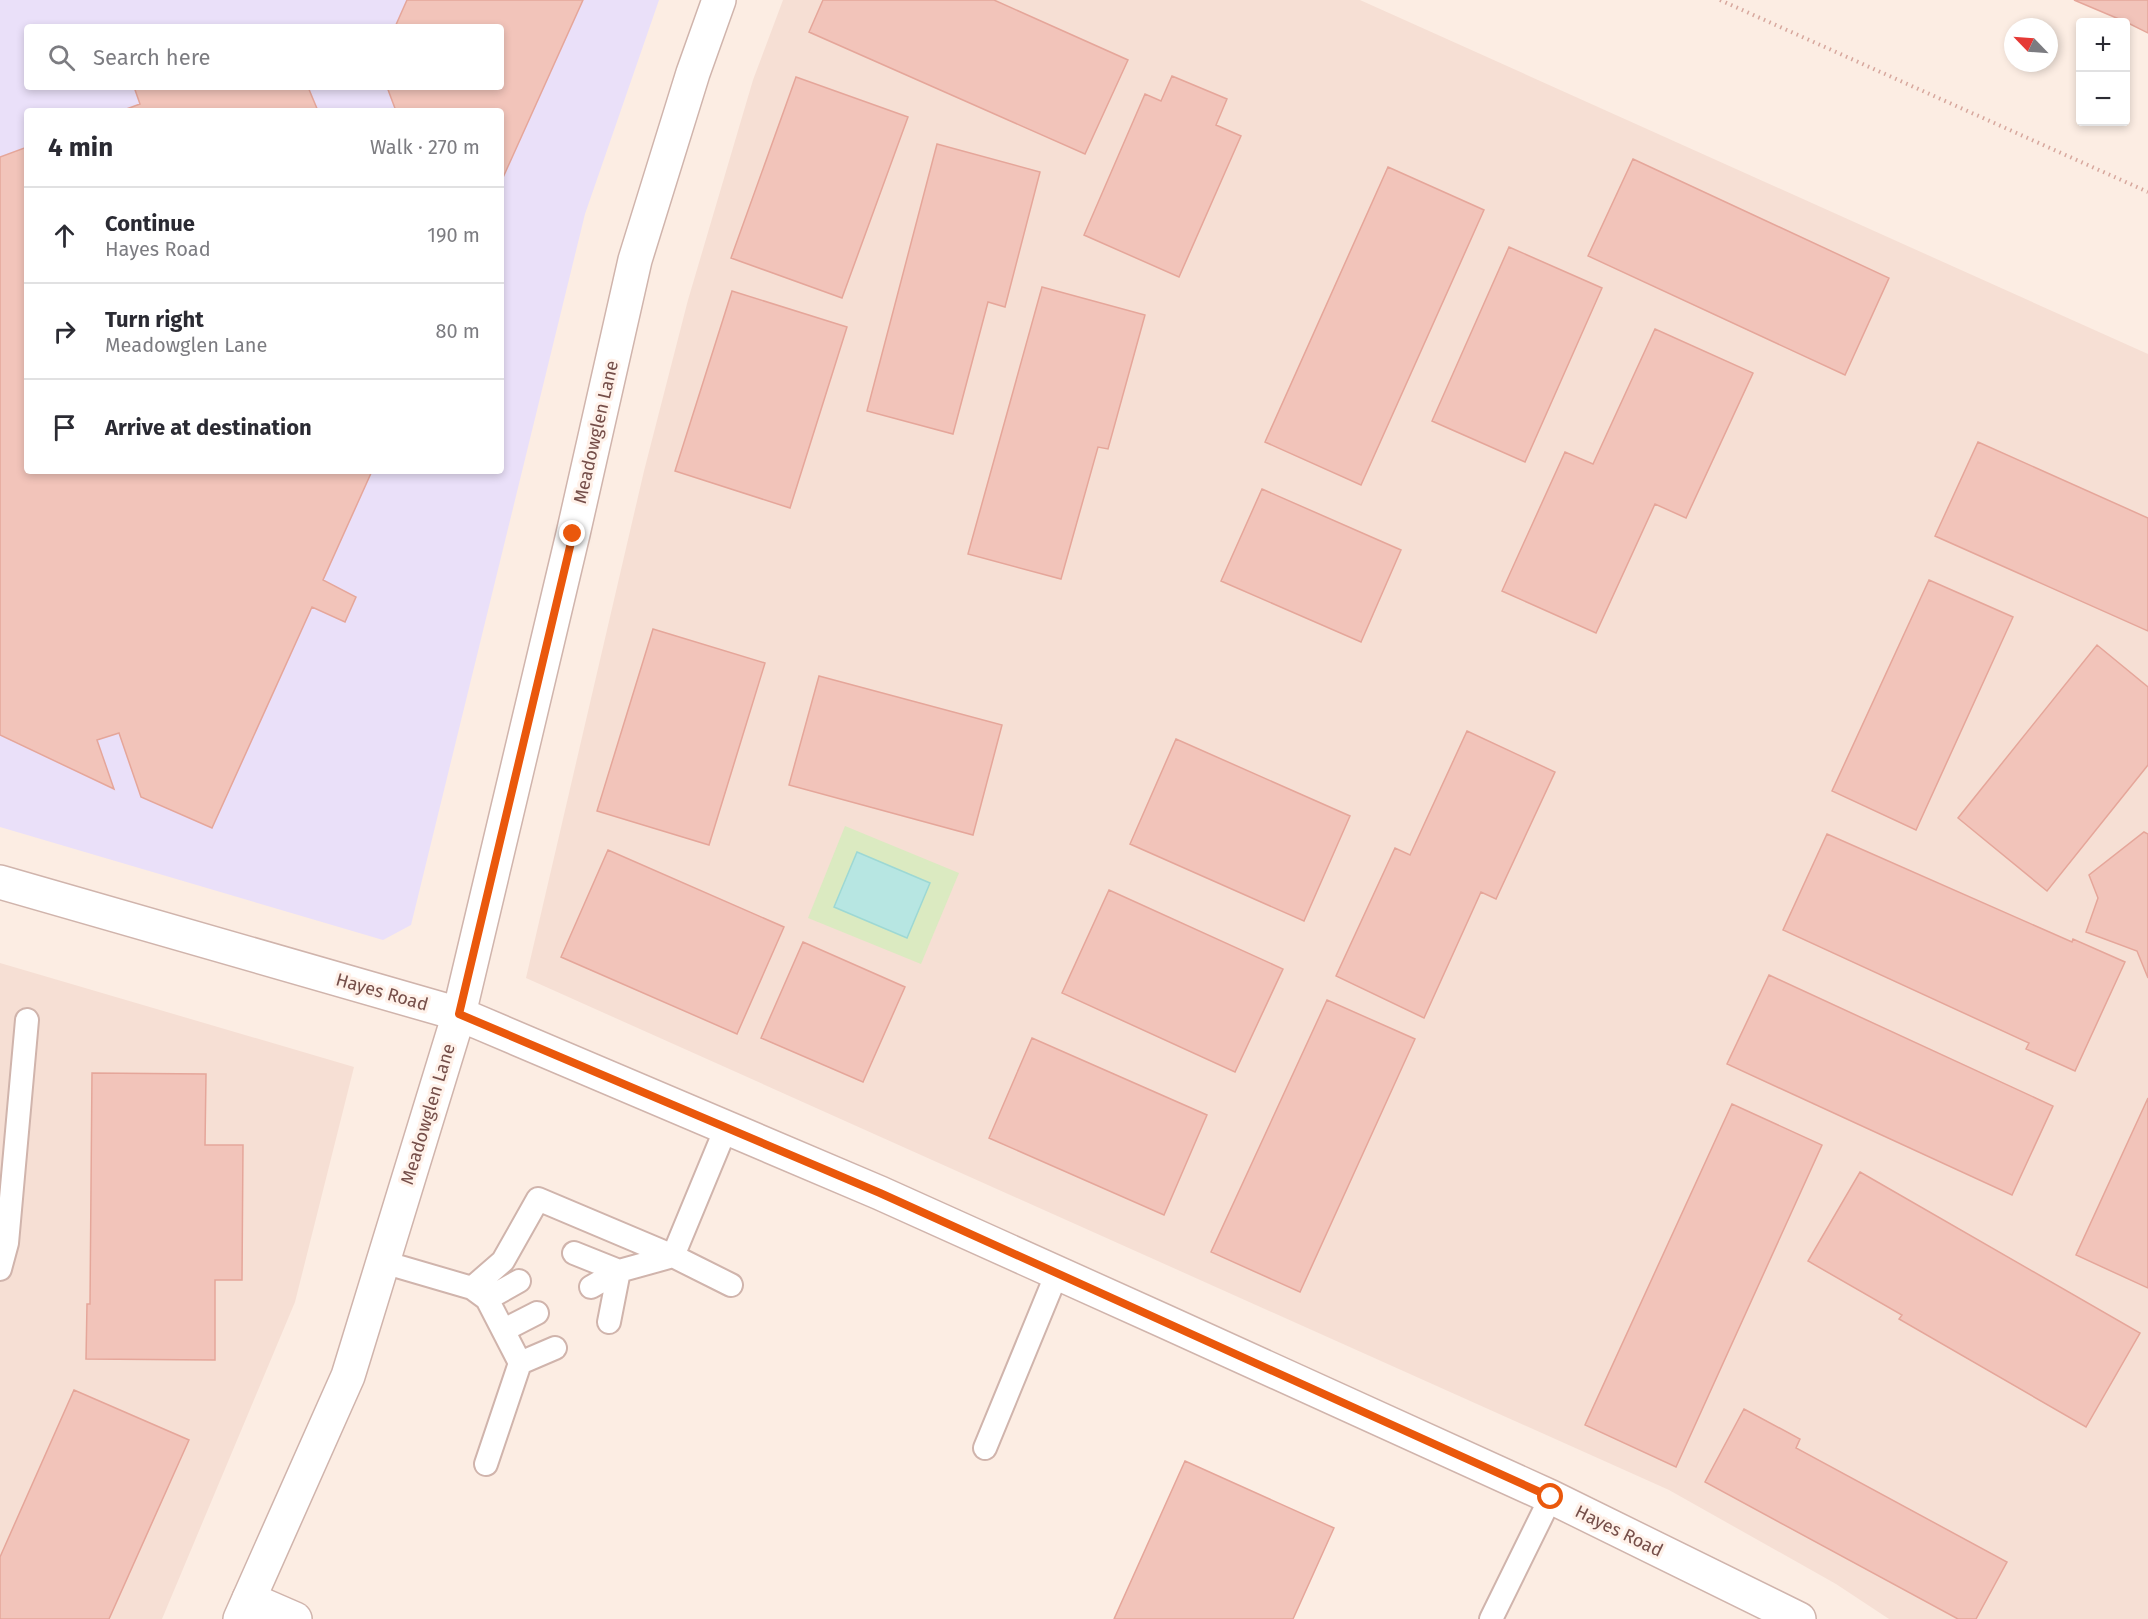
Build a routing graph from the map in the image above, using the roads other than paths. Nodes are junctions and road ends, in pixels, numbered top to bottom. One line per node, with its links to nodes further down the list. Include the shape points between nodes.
1 (719, 0): 3 (street, Meadowglen Lane, via 635,260)
2 (0, 882): 3 (street, Hayes Road)
3 (459, 1014): 5 (street, Hayes Road); 9 (street, Meadowglen Lane)
4 (27, 1020): 6 (lane)
5 (726, 1128): 8 (lane); 12 (street, Hayes Road)
6 (5, 1208): 10 (lane, via 7,1243)
7 (574, 1253): 11 (lane)
8 (673, 1256): 11 (lane); 14 (lane); 16 (lane, via 538,1199)
9 (383, 1262): 16 (lane); 25 (street, Meadowglen Lane, via 348,1376)
10 (0, 1269)
11 (620, 1271): 15 (lane); 18 (lane)
12 (1057, 1273): 22 (lane); 24 (street, Hayes Road)
13 (519, 1281): 16 (lane)
14 (730, 1285)
15 (591, 1287)
16 (480, 1293): 19 (lane)
17 (537, 1313): 19 (lane)
18 (609, 1322)
19 (504, 1330): 21 (lane)
20 (555, 1348): 21 (lane)
21 (520, 1363): 23 (lane)
22 (985, 1448)
23 (486, 1464)
24 (1551, 1497): 27 (lane); 28 (street, Hayes Road)
25 (244, 1609): 26 (street)
26 (295, 1619)
27 (1491, 1619)
28 (1799, 1619)

